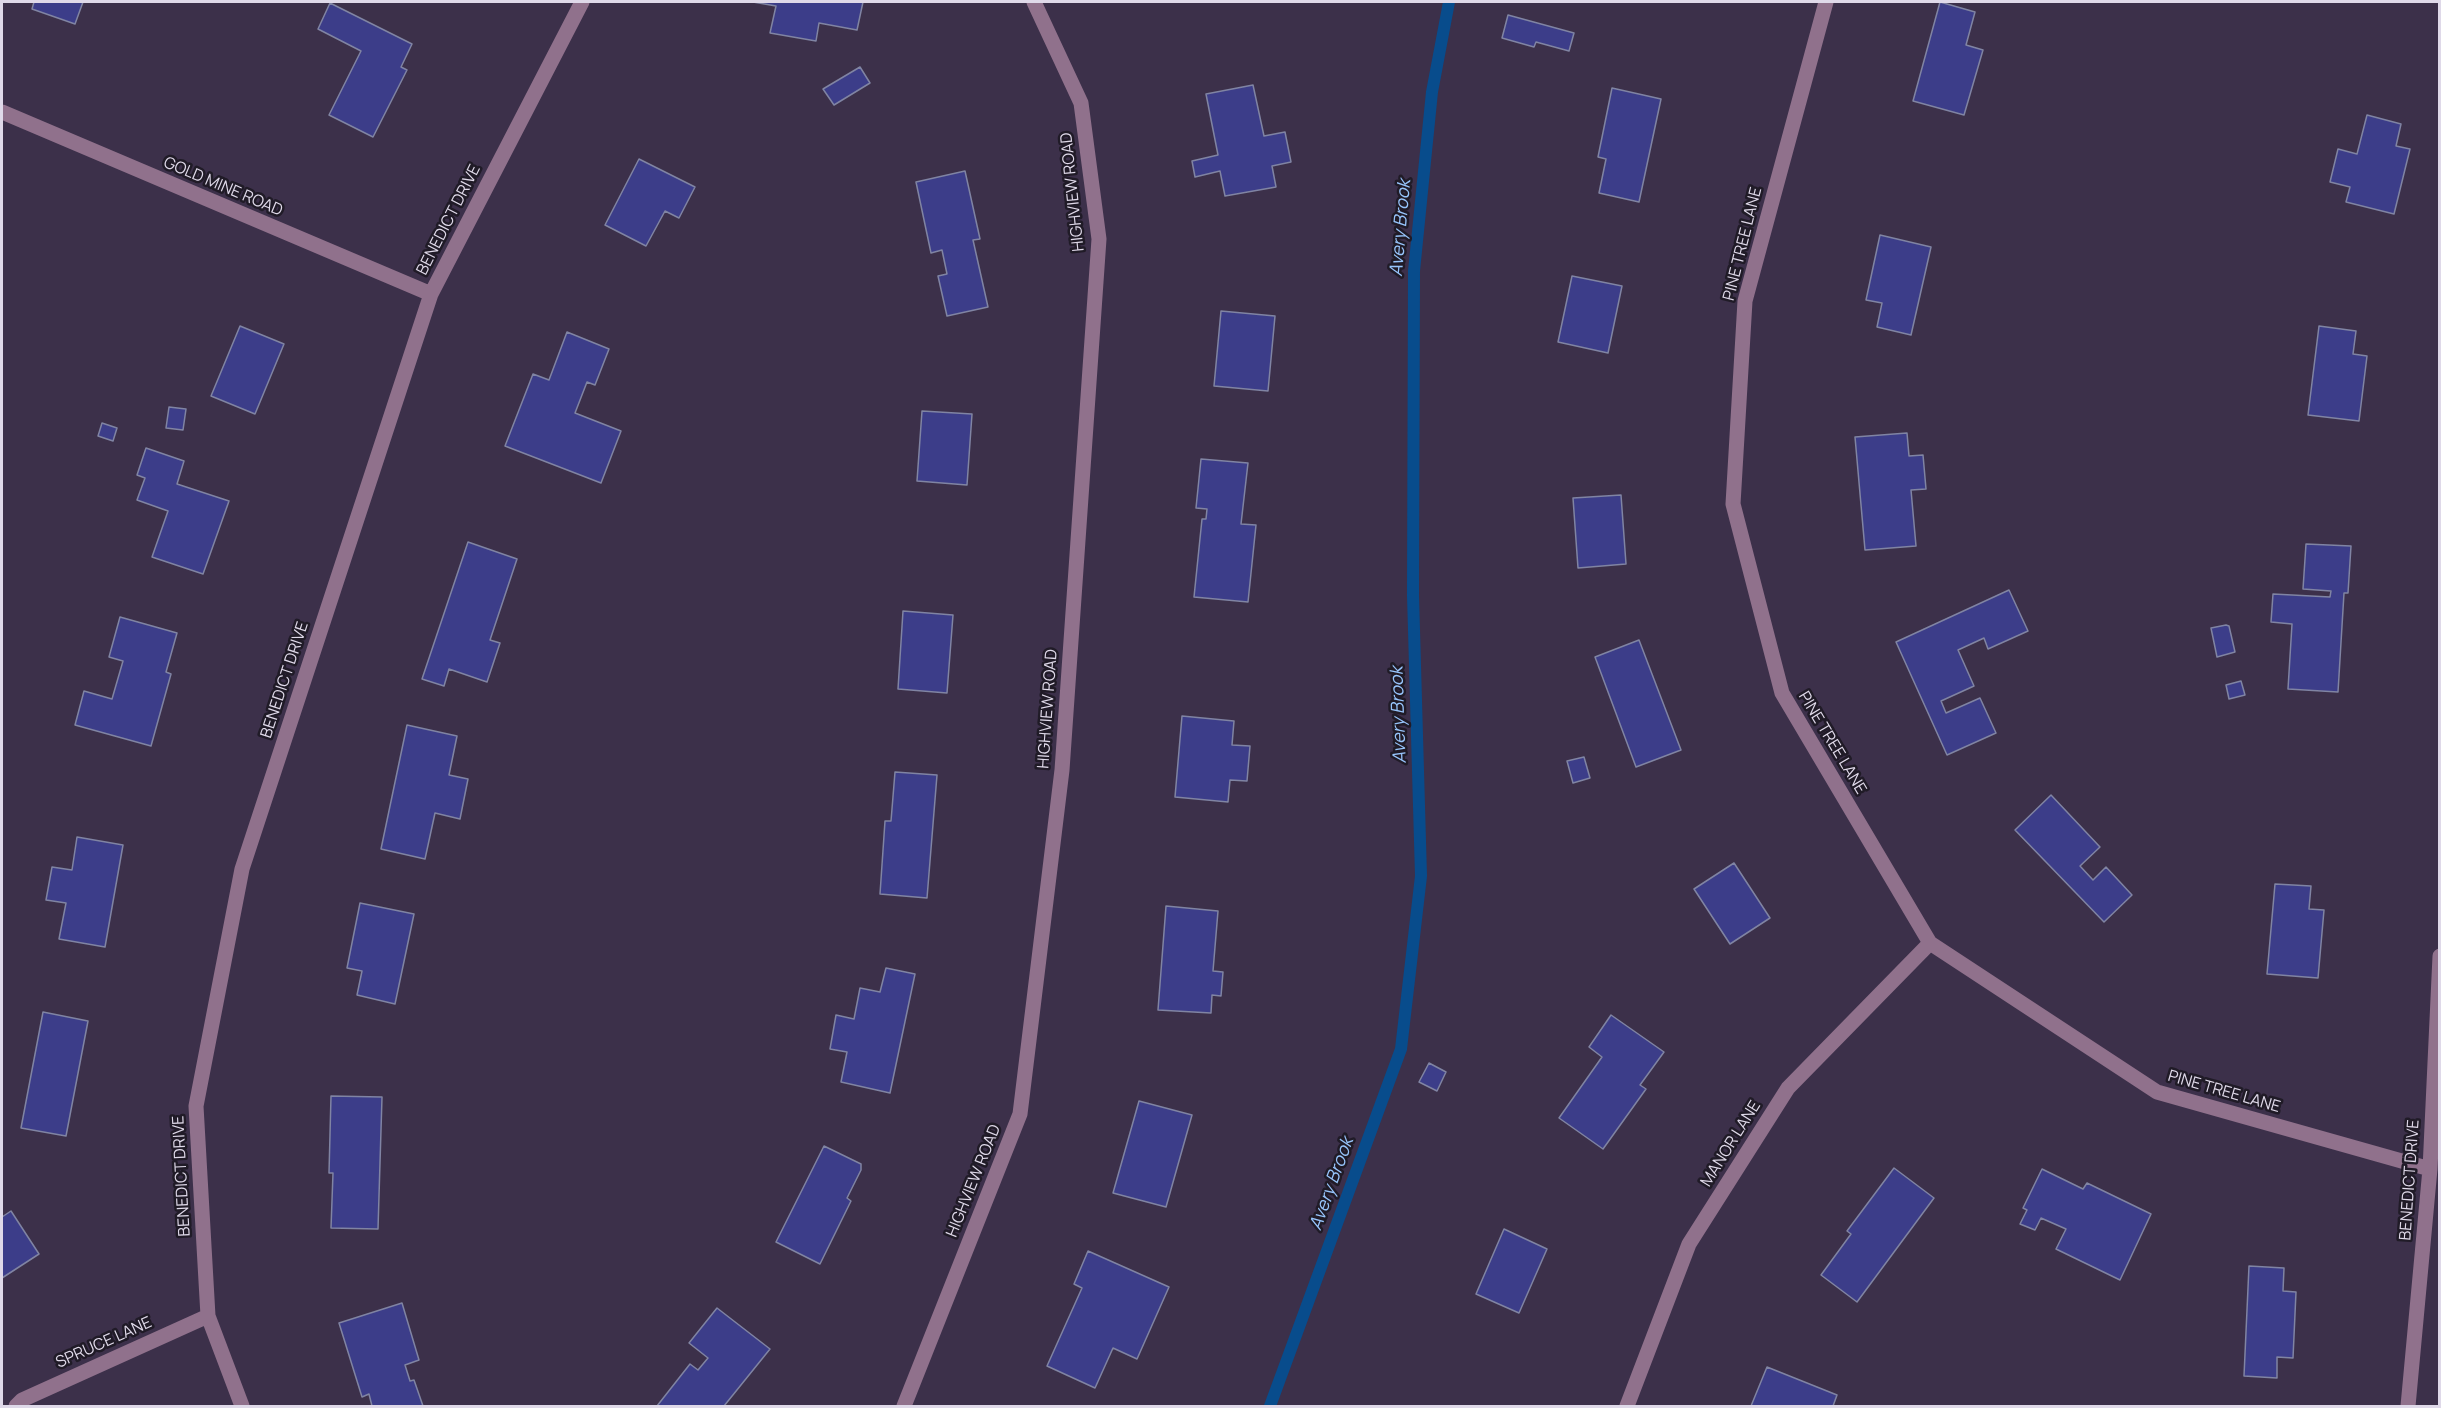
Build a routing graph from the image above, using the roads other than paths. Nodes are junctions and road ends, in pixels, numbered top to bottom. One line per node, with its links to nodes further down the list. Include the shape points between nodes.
1 (582, 2): 5 (street, BENEDICT DRIVE)
2 (1034, 2): 12 (street, HIGHVIEW ROAD, via 1081,103 1099,239 1062,770 1020,1114)
3 (1826, 2): 6 (street, PINE TREE LANE, via 1745,301 1733,504 1782,693)
4 (2, 112): 5 (street, GOLD MINE ROAD)
5 (431, 294): 9 (street, BENEDICT DRIVE, via 242,869 196,1106)
6 (1930, 944): 8 (street, PINE TREE LANE, via 2157,1092); 13 (street, MANOR LANE, via 1788,1088 1689,1244)
7 (2439, 956): 8 (street, BENEDICT DRIVE)
8 (2430, 1169): 14 (street, BENEDICT DRIVE)
9 (208, 1316): 10 (street, SPRUCE LANE, via 22,1400); 11 (street, BENEDICT DRIVE)
10 (16, 1407)
11 (242, 1407)
12 (904, 1407)
13 (1627, 1407)
14 (2408, 1407)

